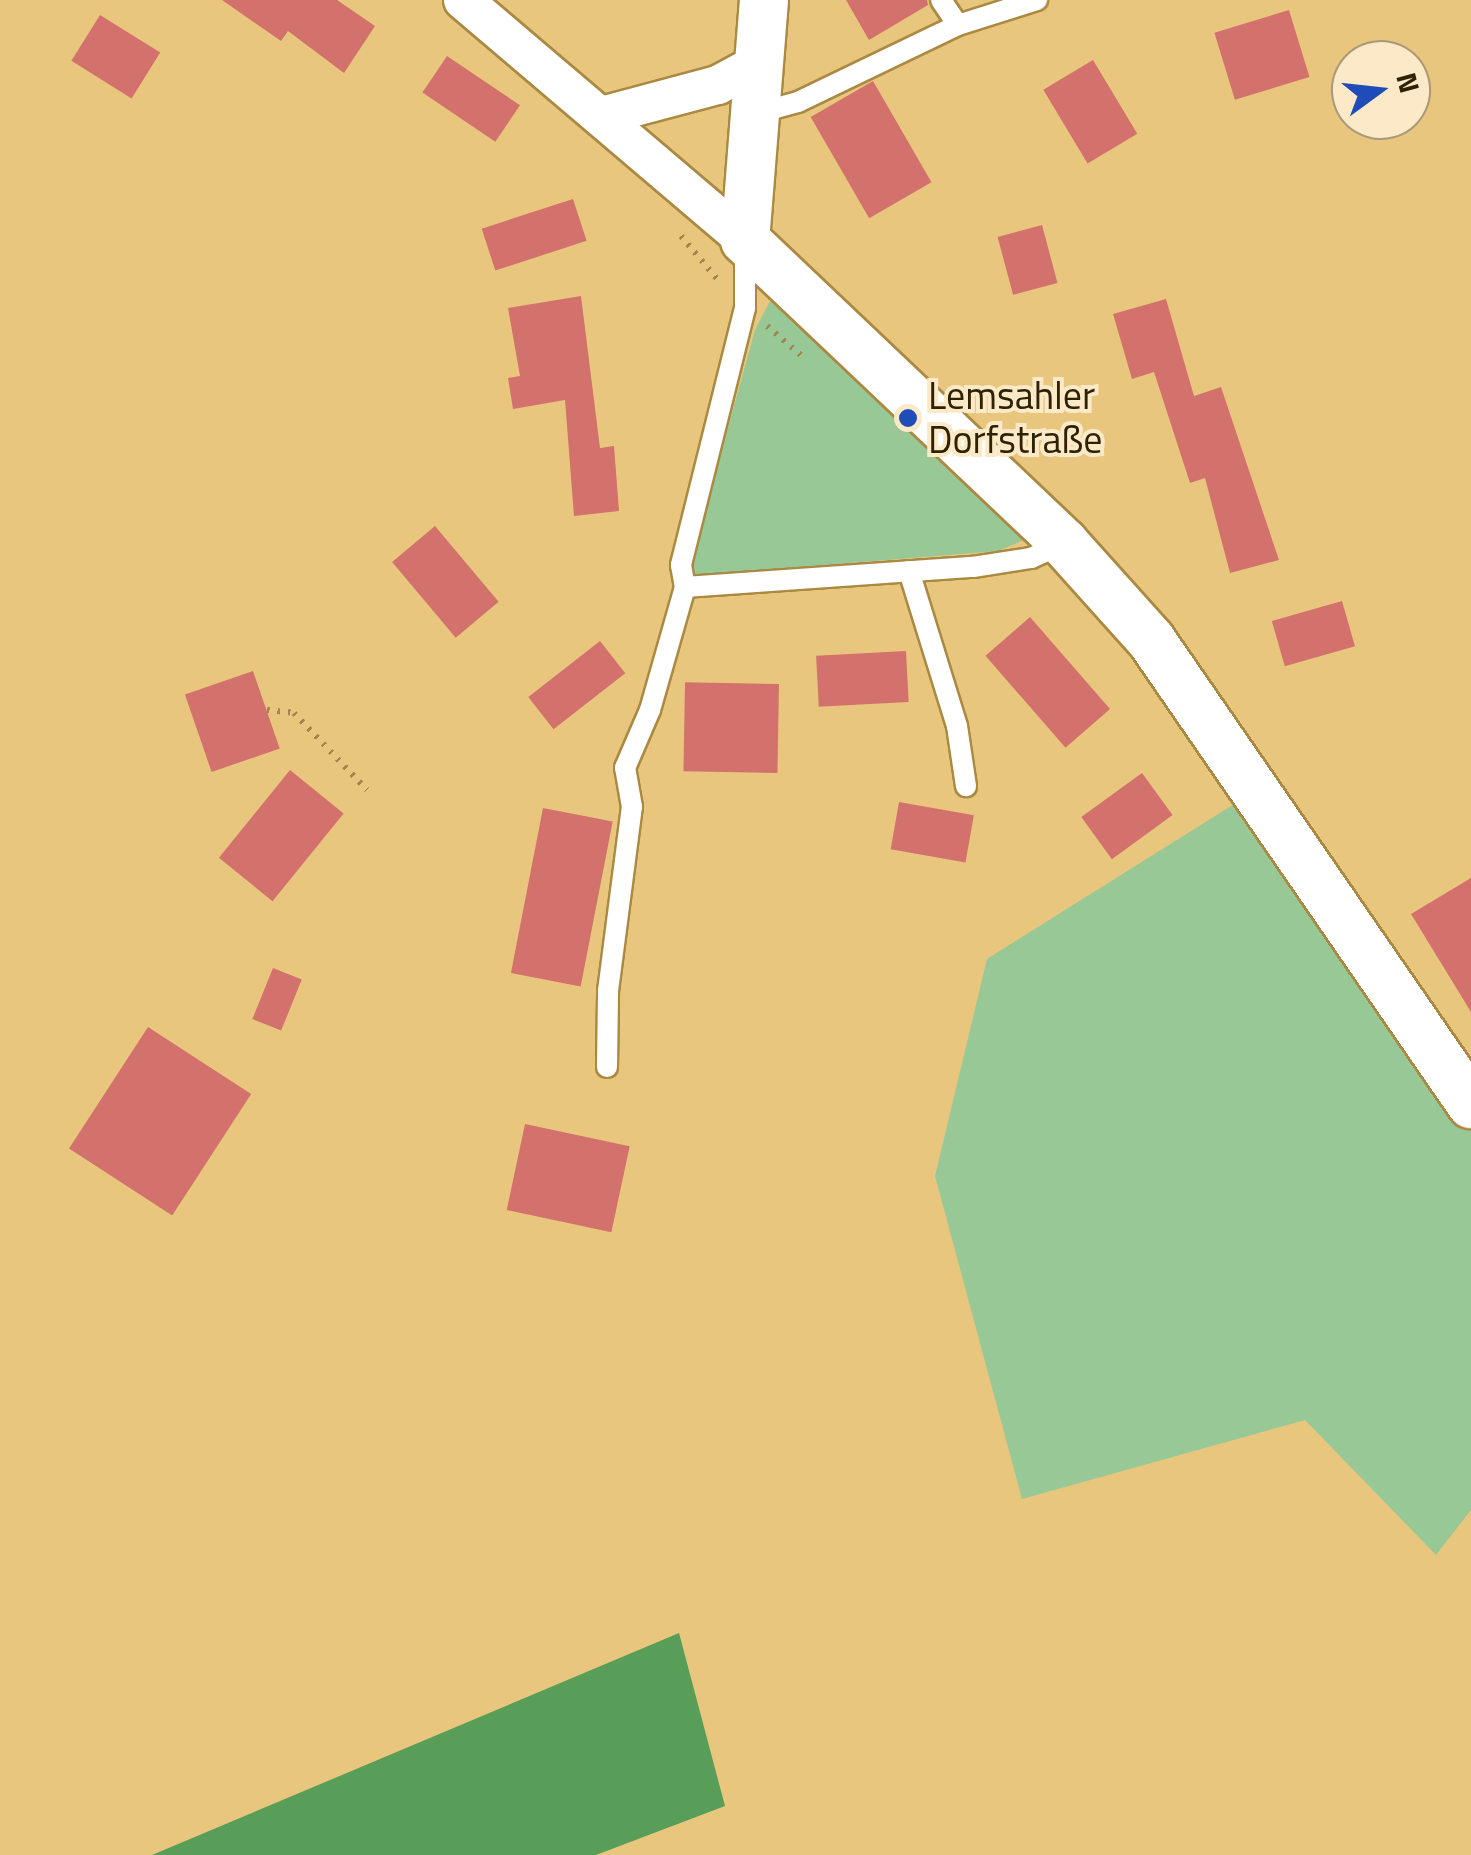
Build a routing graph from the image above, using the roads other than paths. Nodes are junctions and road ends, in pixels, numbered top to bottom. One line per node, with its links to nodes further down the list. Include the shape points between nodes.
1 (464, 0): 8 (street)
2 (764, 0): 6 (street)
3 (942, 0): 5 (lane)
4 (1038, 0): 5 (lane)
5 (958, 25): 7 (lane, via 798,102)
6 (755, 65): 7 (street); 8 (street, via 718,85)
7 (752, 114): 9 (street)
8 (605, 115): 9 (street)
9 (746, 240): 10 (street); 12 (lane, via 745,308 681,565 678,580)
10 (1064, 543): 11 (lane, via 1031,558); 15 (street, via 1151,640)
11 (910, 571): 12 (lane); 13 (lane, via 956,726)
12 (685, 587): 14 (lane, via 650,710 625,768 632,808 608,991)
13 (966, 786)
14 (607, 1068)
15 (1471, 1104)

